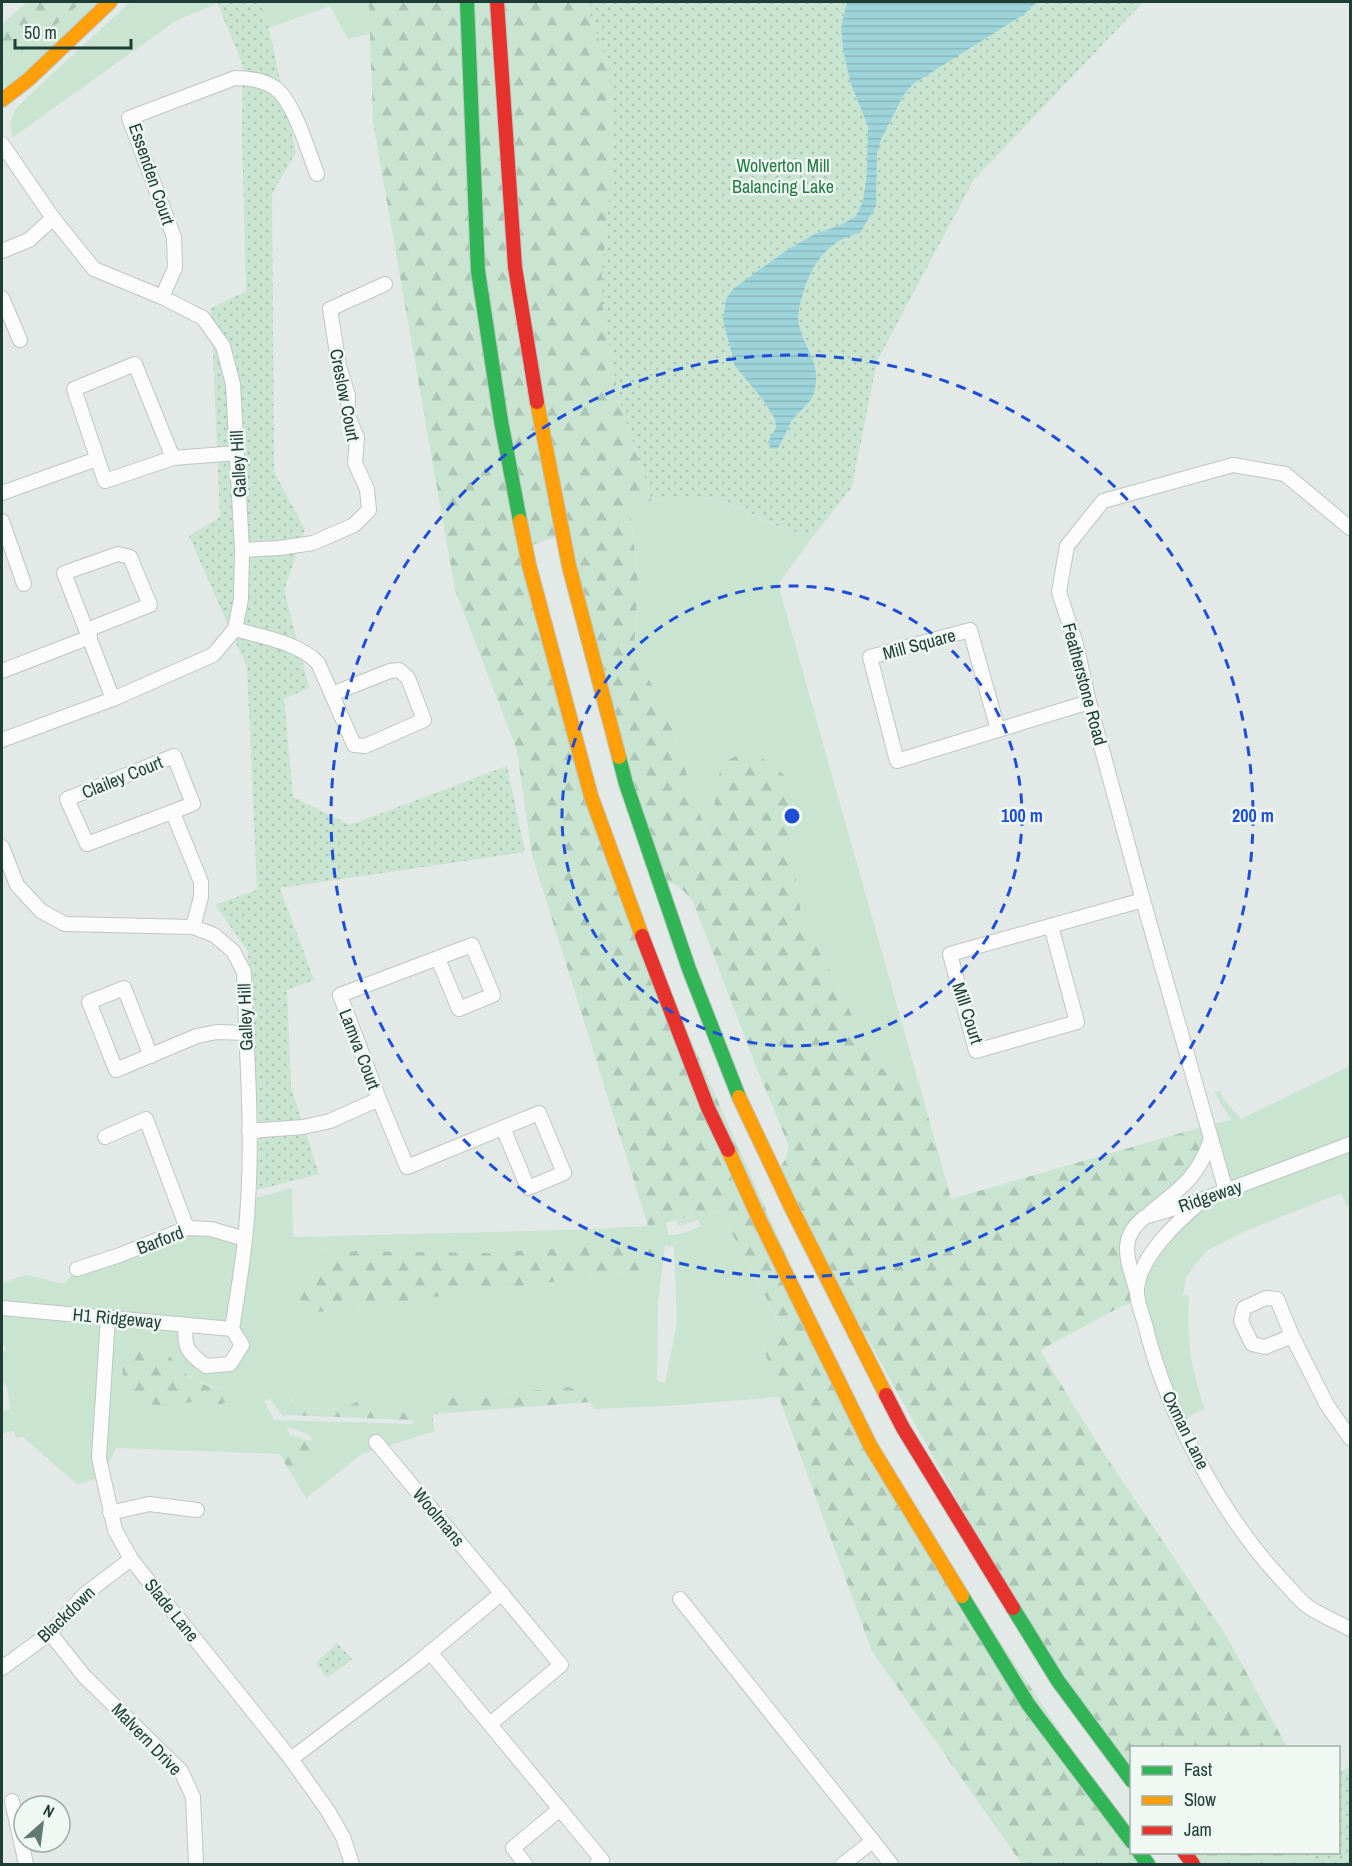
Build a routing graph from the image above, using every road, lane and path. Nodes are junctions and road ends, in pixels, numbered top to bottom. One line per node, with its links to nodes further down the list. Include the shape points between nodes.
1 (110, 2): 4 (main road)
2 (467, 2): 71 (main road, via 478,271 501,421 532,576 591,796 620,878 708,1108 871,1447 1028,1704)
3 (497, 2): 68 (main road, via 516,267 542,434 569,566 626,784 689,969 743,1104 791,1207 903,1428 1058,1681)
4 (2, 100)
5 (2, 144): 7 (street, Galley Hill)
6 (317, 174): 10 (street, Essenden Court, via 288,100 273,86 252,79 235,78 129,118 174,237 175,268)
7 (52, 218): 8 (street, via 29,240); 10 (street, Galley Hill, via 94,269)
8 (2, 251)
9 (385, 284): 19 (street, Creslow Court, via 330,309 348,395 348,416 357,438 355,463 367,489 369,510 354,525 314,543)
10 (162, 297): 13 (street, Galley Hill, via 203,318 223,346 232,384)
11 (2, 298): 12 (street)
12 (20, 340)
13 (237, 453): 14 (street); 19 (street, Galley Hill)
14 (173, 458): 15 (street, via 105,481); 15 (street, via 135,364 74,389)
15 (97, 459): 16 (street)
16 (2, 493)
17 (2, 521): 20 (street)
18 (1350, 528): 26 (street, Featherstone Road, via 1285,474 1233,465 1103,501 1066,546 1059,592)
19 (243, 549): 21 (street, Galley Hill)
20 (24, 584)
21 (235, 629): 24 (street, via 312,656); 25 (street, via 213,654)
22 (88, 634): 22 (street, via 64,573 118,554 130,556 150,605); 23 (street); 25 (street)
23 (2, 671)
24 (332, 694): 24 (street, via 354,745 365,746 424,720 408,678 399,670 390,670)
25 (113, 699): 28 (street)
26 (1089, 702): 27 (street, Mill Square); 31 (street, Featherstone Road)
27 (998, 730): 27 (street, Mill Square, via 897,761 870,657 970,630)
28 (2, 740)
29 (173, 813): 29 (street, Clailey Court, via 193,804 174,756 67,799 87,844); 33 (street, via 201,882)
30 (2, 847): 33 (street, Galley Hill, via 16,885 40,911 65,924)
31 (1143, 900): 32 (street, Mill Court); 41 (street, Featherstone Road)
32 (1051, 926): 32 (street, Mill Court, via 950,954 976,1051 1077,1022)
33 (193, 927): 35 (street, Galley Hill, via 214,934 233,951 244,972)
34 (438, 959): 34 (street, Lamva Court, via 459,1009 493,995 472,945); 37 (street, Lamva Court, via 340,995)
35 (246, 1033): 36 (street, via 197,1036); 39 (street, Galley Hill)
36 (151, 1056): 36 (street, via 116,1070 89,1002 124,988)
37 (379, 1099): 38 (street, via 407,1167); 39 (street, via 330,1121 303,1128)
38 (503, 1128): 38 (street, via 539,1113 564,1173 528,1188)
39 (249, 1131): 47 (street, Galley Hill)
40 (105, 1137): 46 (street, via 146,1119)
41 (1211, 1140): 43 (street, Featherstone Road); 45 (street, via 1192,1178)
42 (1350, 1144): 43 (street, Ridgeway)
43 (1226, 1191): 44 (street, Ridgeway)
44 (1204, 1199): 45 (street, Ridgeway); 49 (street, via 1155,1249 1141,1273)
45 (1145, 1217): 49 (street, via 1128,1237 1126,1247)
46 (187, 1228): 47 (street, Barford, via 211,1229); 48 (street, Barford)
47 (245, 1239): 53 (street, Galley Hill)
48 (77, 1269)
49 (1137, 1290): 62 (street, Oxman Lane, via 1151,1351 1179,1425 1218,1494 1262,1558 1306,1605)
50 (2, 1308): 51 (street, H1 Ridgeway)
51 (108, 1317): 52 (street, H1 Ridgeway); 58 (street, Slade Lane, via 99,1458)
52 (186, 1324): 53 (street, H1 Ridgeway); 53 (street, Galley Hill, via 184,1339 191,1355 206,1366 230,1364 242,1345)
53 (232, 1329)
54 (1292, 1336): 55 (street, via 1327,1405)
55 (1350, 1437)
56 (376, 1442): 60 (street, Woolmans)
57 (197, 1510): 58 (street, via 149,1504)
58 (110, 1513): 59 (street, Slade Lane)
59 (131, 1559): 63 (street, Blackdown, via 85,1594); 67 (street, Slade Lane)
60 (502, 1593): 64 (street); 66 (street, Woolmans, via 561,1665)
61 (680, 1599): 70 (street)
62 (1350, 1629)
63 (50, 1633): 65 (street, Blackdown); 72 (street, Malvern Drive, via 84,1676 182,1771 193,1797)
64 (430, 1652): 66 (street); 67 (street)
65 (2, 1668)
66 (490, 1724): 69 (street)
67 (291, 1759): 73 (street, Slade Lane, via 328,1811)
68 (1130, 1780)
69 (560, 1809): 74 (street, via 513,1848); 75 (street, via 602,1860)
70 (873, 1841): 76 (street); 77 (street)
71 (1130, 1841)
72 (196, 1864)
73 (352, 1864)
74 (525, 1864)
75 (597, 1864)
76 (843, 1864)
77 (891, 1864)

